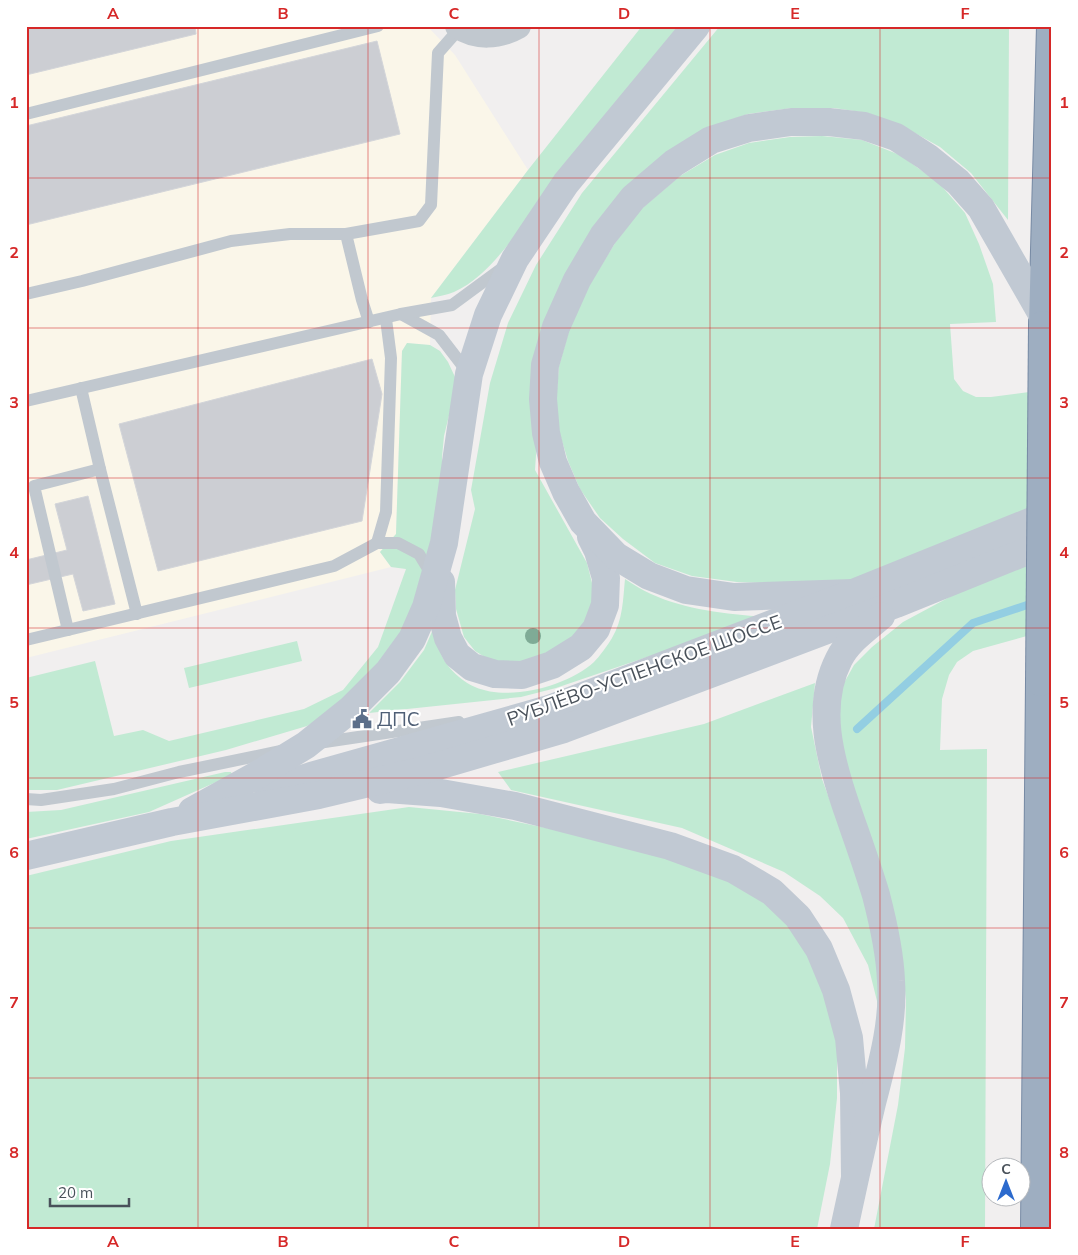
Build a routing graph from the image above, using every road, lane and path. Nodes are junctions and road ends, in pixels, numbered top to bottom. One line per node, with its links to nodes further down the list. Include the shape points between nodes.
1 (378, 26): 6 (lane)
2 (518, 26): 5 (street, via 487,35)
3 (696, 26): 8 (main road, via 566,183)
4 (1051, 26): 12 (highway)
5 (459, 27): 7 (lane, via 438,53 431,205 419,221)
6 (26, 114)
7 (346, 234): 9 (lane, via 290,234 231,241); 13 (lane)
8 (515, 259): 10 (lane, via 452,305); 14 (main road, via 488,315)
9 (26, 294)
10 (402, 314): 11 (lane); 14 (lane, via 439,335)
11 (386, 318): 13 (lane); 22 (lane, via 391,358 386,512)
12 (1043, 320): 20 (main road, via 981,208 958,182 896,137 864,126 791,122 749,128 712,140 674,163 633,198 603,236 581,273 556,327 545,365 546,433 553,462); 38 (highway, bridge)
13 (369, 322): 15 (lane)
14 (469, 374): 23 (main road)
15 (81, 388): 16 (lane); 17 (lane)
16 (26, 401)
17 (100, 469): 18 (lane); 27 (lane)
18 (30, 485): 28 (lane)
19 (1052, 513): 25 (main road, РУБЛЁВО-УСПЕНСКОЕ ШОССЕ)
20 (583, 522): 23 (main road, via 598,551 606,578 605,605 596,629 580,647 552,665 522,674 495,674 472,667 457,655 442,616 440,592); 25 (main road, via 616,556 649,576 686,590 734,597)
21 (1052, 541): 26 (main road, РУБЛЁВО-УСПЕНСКОЕ ШОССЕ)
22 (377, 543): 24 (lane, via 398,543 419,554); 27 (lane, via 334,566)
23 (444, 543): 24 (main road)
24 (434, 579): 31 (main road, via 412,639 388,672 351,709)
25 (853, 593): 30 (main road, РУБЛЁВО-УСПЕНСКОЕ ШОССЕ)
26 (896, 604): 32 (main road, РУБЛЁВО-УСПЕНСКОЕ ШОССЕ, via 564,729 424,770); 36 (main road, via 856,637 840,658 830,681 826,705 827,734 834,769 876,896 892,981 884,1055)
27 (137, 614): 28 (lane)
28 (68, 630): 29 (lane)
29 (26, 640)
30 (549, 709): 31 (lane); 34 (main road, РУБЛЁВО-УСПЕНСКОЕ ШОССЕ, via 311,776)
31 (306, 745): 33 (lane, via 114,789 40,800); 34 (main road)
32 (319, 795): 34 (main road, РУБЛЁВО-УСПЕНСКОЕ ШОССЕ); 36 (main road, via 387,789 440,793 515,806 670,846 733,869 772,892 798,917 819,949 838,998 851,1056)
33 (26, 799)
34 (172, 822): 35 (main road, РУБЛЁВО-УСПЕНСКОЕ ШОССЕ)
35 (26, 856)
36 (855, 1176): 37 (main road)
37 (844, 1229)
38 (1035, 1229)

